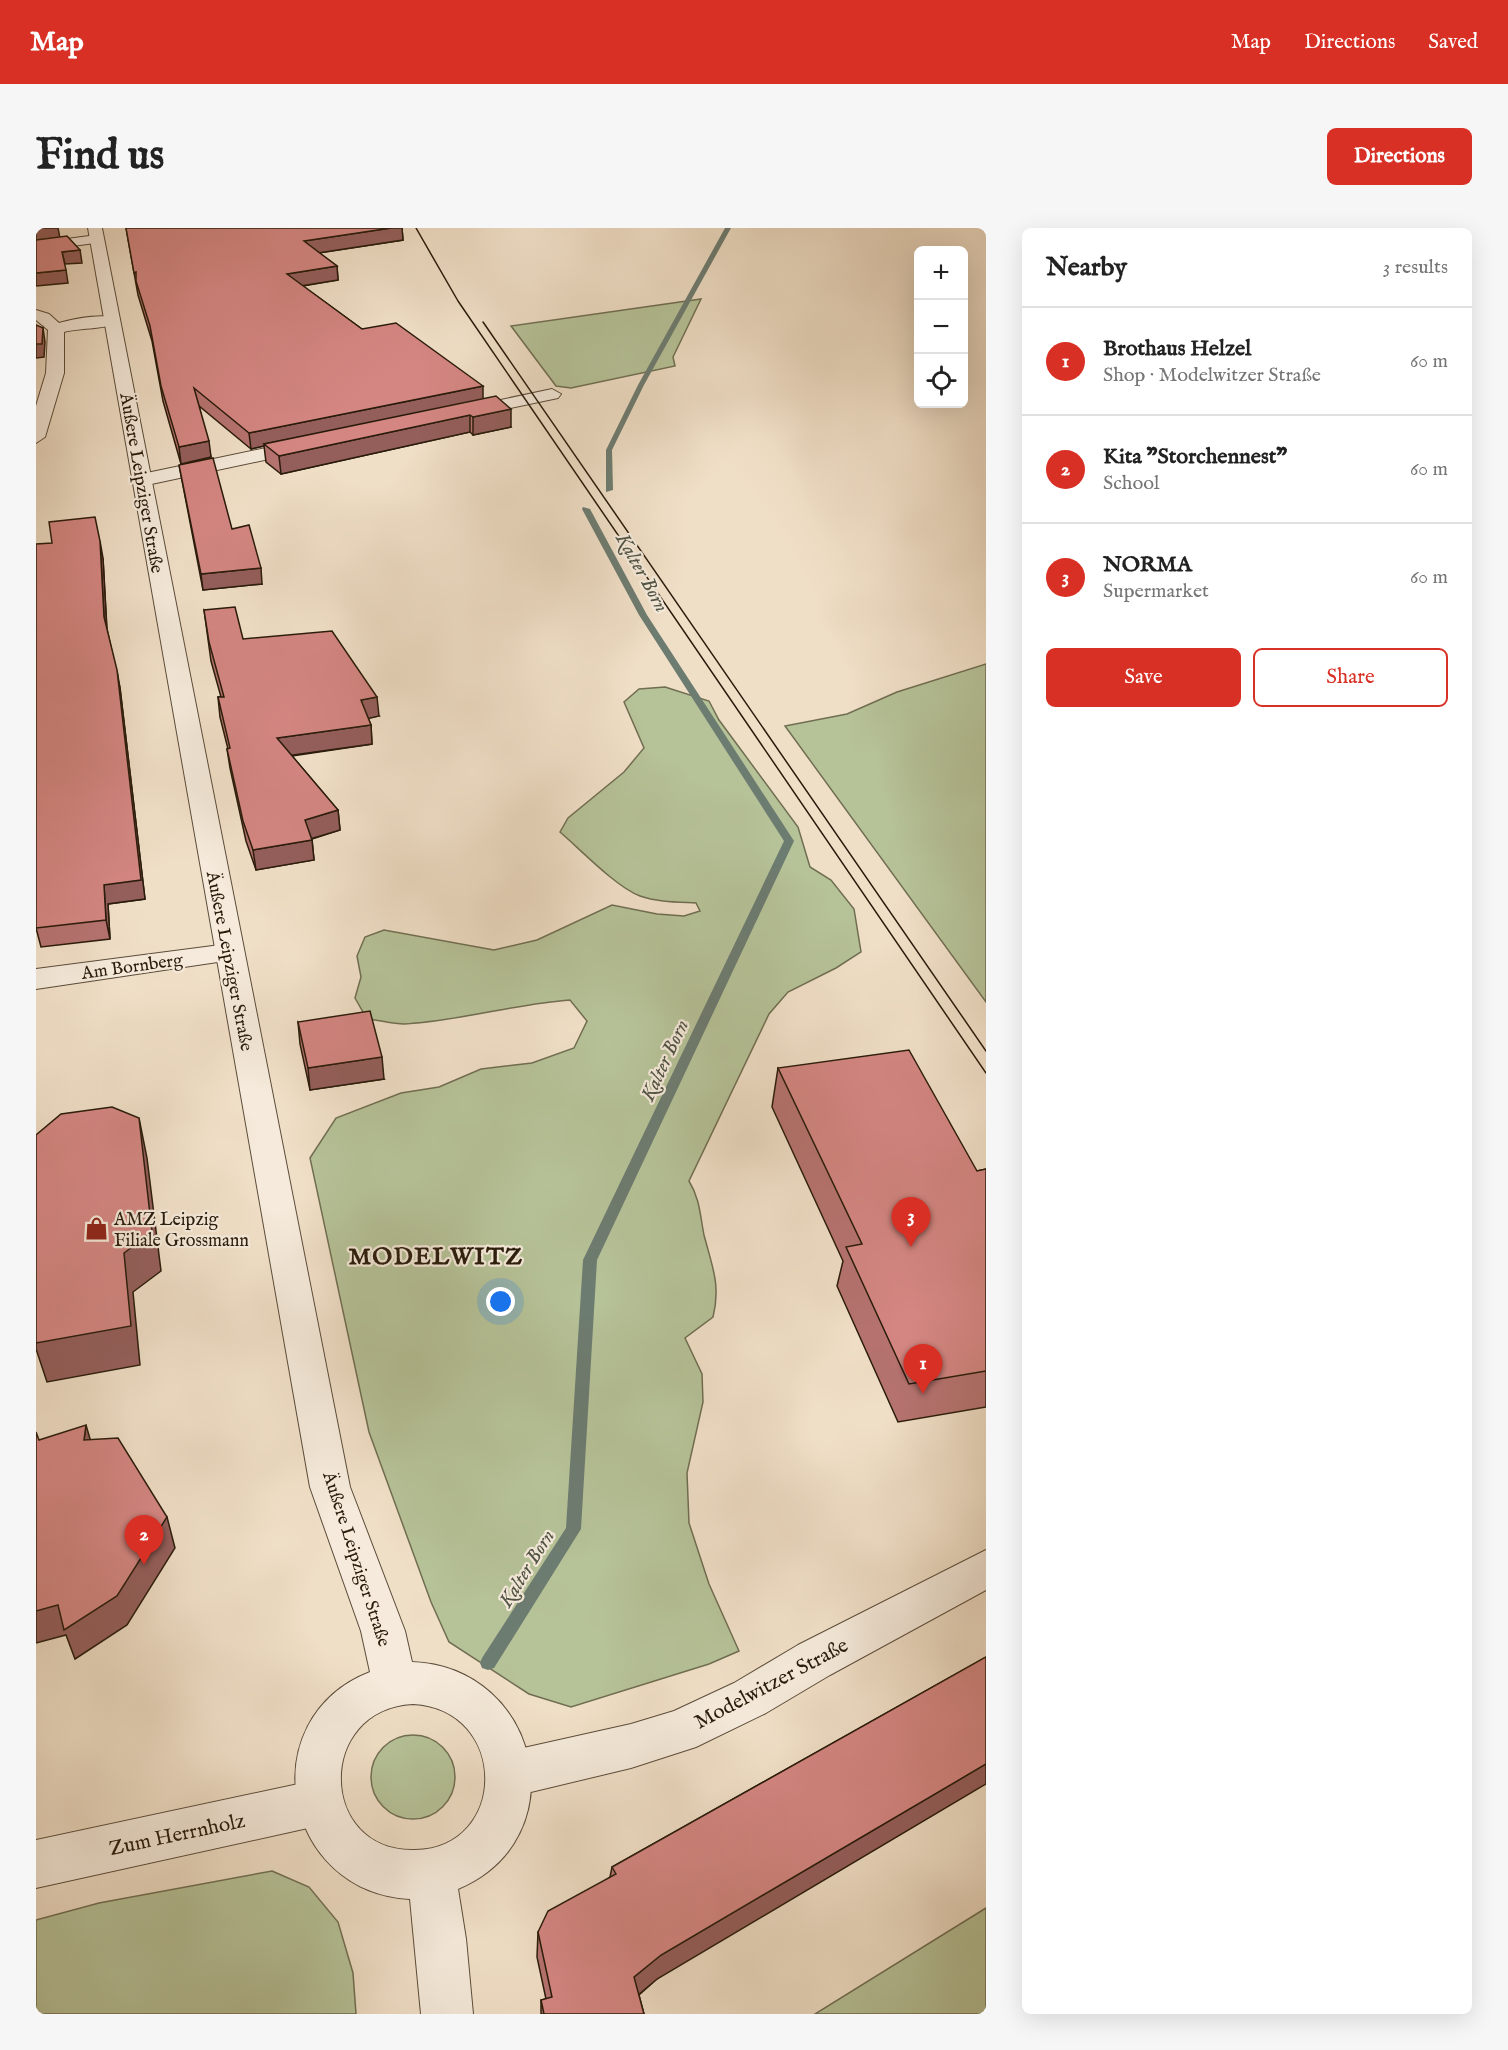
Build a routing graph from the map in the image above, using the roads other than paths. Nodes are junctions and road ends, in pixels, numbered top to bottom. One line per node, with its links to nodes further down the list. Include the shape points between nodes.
1 (99, 232): 2 (street); 4 (street, Äußere Leipziger Straße)
2 (36, 247)
3 (43, 317): 4 (street, via 75,323); 7 (street, via 55,373)
4 (112, 321): 9 (street, Äußere Leipziger Straße)
5 (552, 394): 6 (street)
6 (444, 417)
7 (36, 437)
8 (327, 441): 9 (street)
9 (142, 480): 10 (street, Äußere Leipziger Straße)
10 (228, 953): 11 (street, Am Bornberg); 13 (street, Äußere Leipziger Straße, via 330,1487 383,1631)
11 (36, 979)
12 (986, 1569): 14 (street, Modelwitzer Straße, via 750,1698 680,1731)
13 (396, 1686): 14 (street, via 423,1683 450,1689 474,1702 494,1722 506,1746); 15 (street, via 367,1696 342,1716 324,1742 316,1772)
14 (510, 1774): 17 (street, via 505,1806 489,1836 464,1859)
15 (317, 1803): 16 (street, Zum Herrnholz); 17 (street, via 328,1830 347,1852 372,1868 401,1875)
16 (36, 1864)
17 (431, 1873): 18 (street)
18 (447, 2014)

